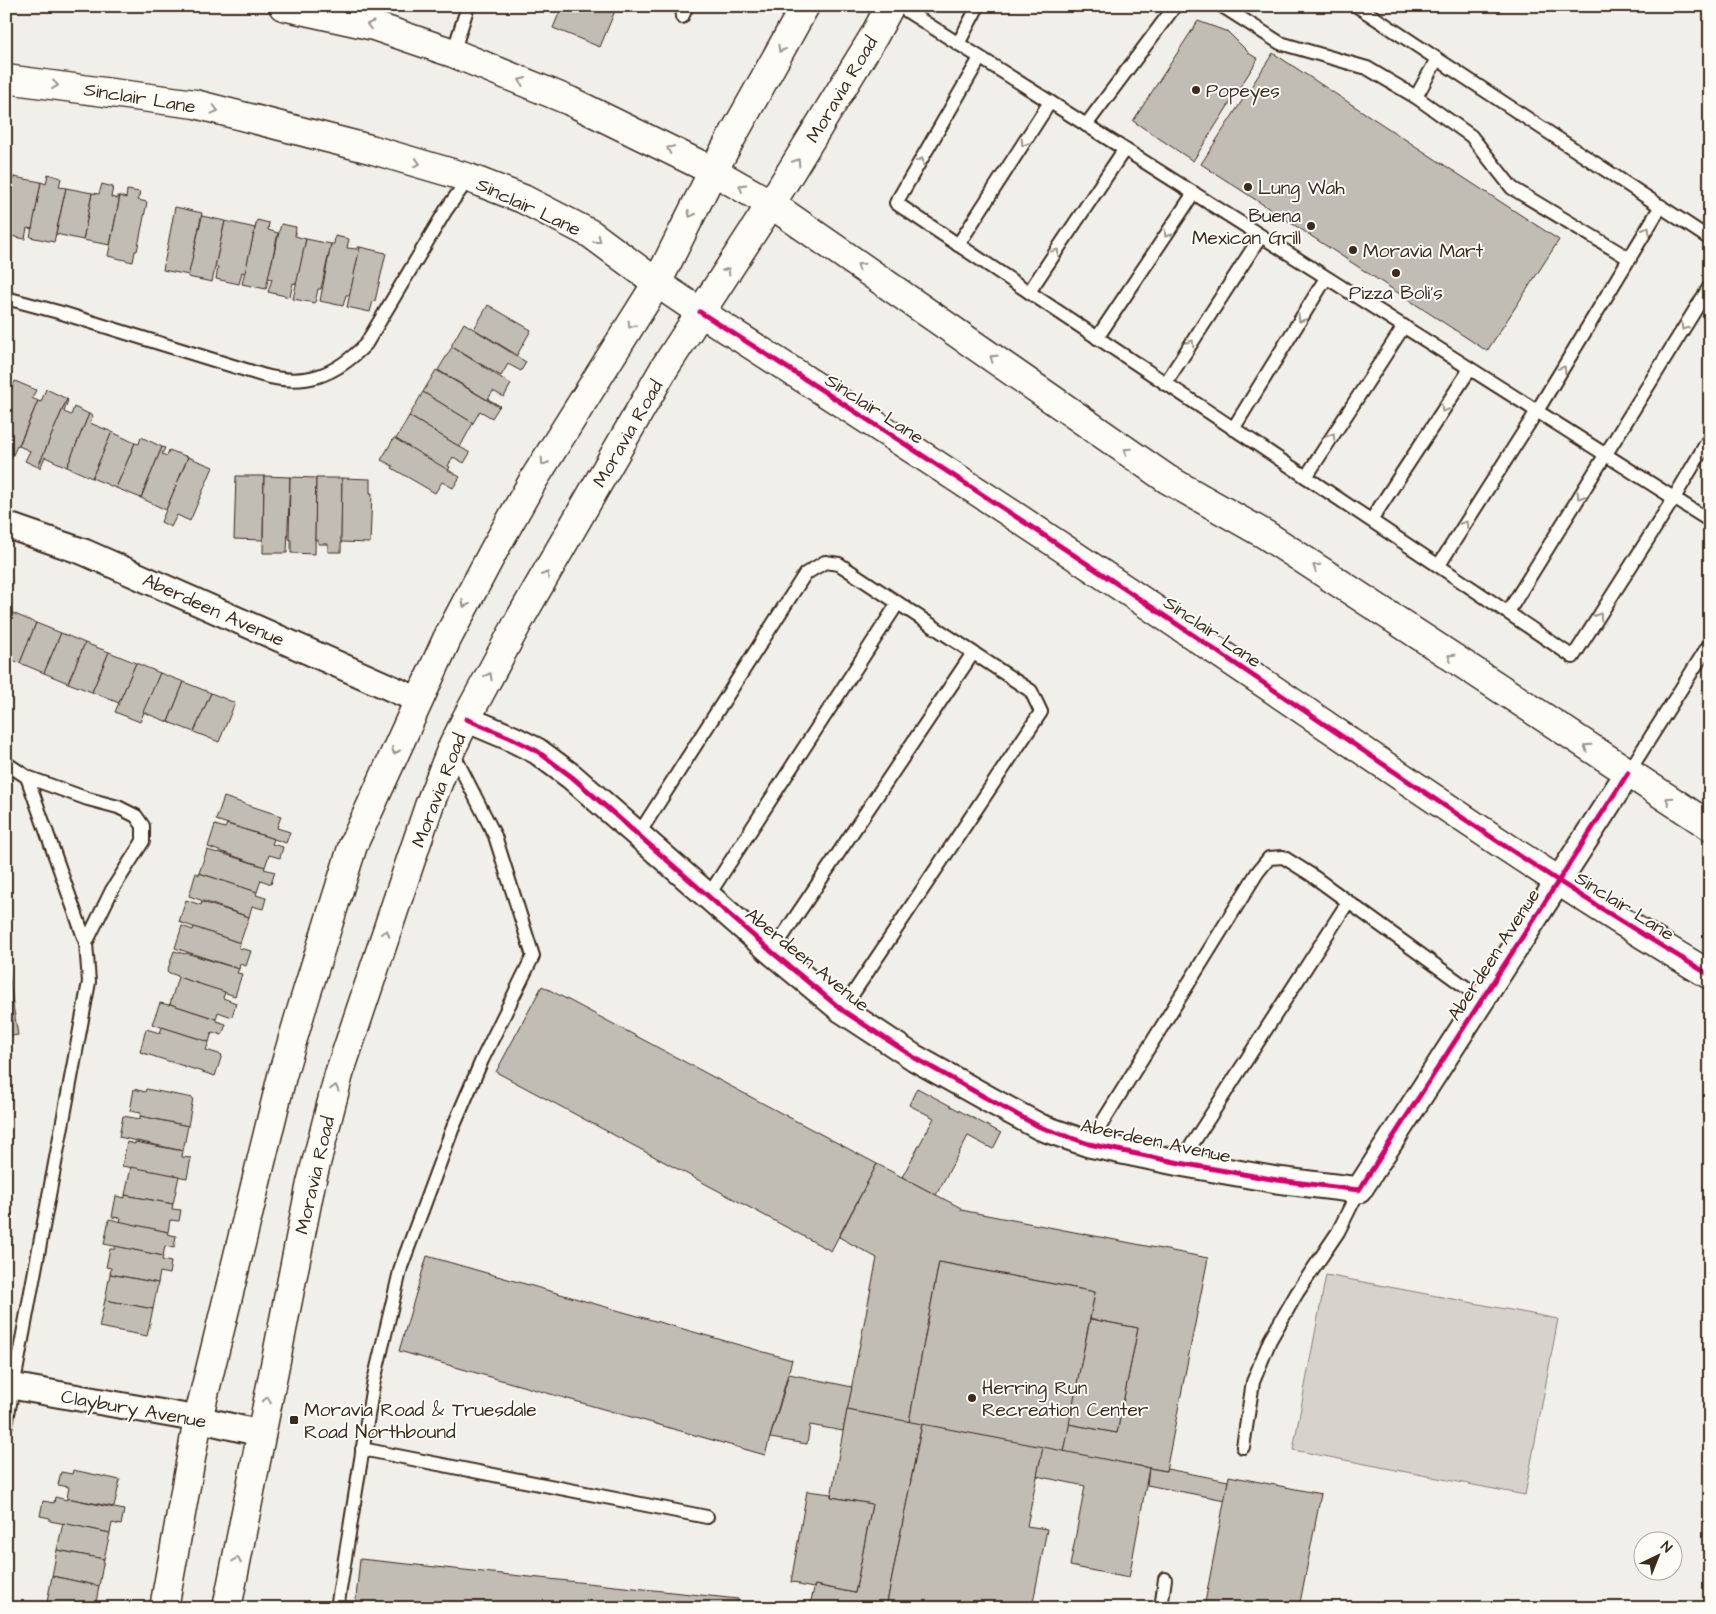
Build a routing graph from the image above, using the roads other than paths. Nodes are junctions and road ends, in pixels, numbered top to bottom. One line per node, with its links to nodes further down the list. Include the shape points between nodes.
1 (283, 6): 11 (main road, one-way to 1, via 374,26)
2 (468, 6): 11 (lane)
3 (805, 6): 19 (main road, one-way to 19)
4 (890, 6): 22 (main road, Moravia Road, one-way to 4)
5 (898, 6): 10 (lane)
6 (978, 6): 10 (lane)
7 (1175, 6): 17 (lane)
8 (1222, 6): 15 (lane, via 1280,43 1367,68)
9 (1357, 6): 13 (lane)
10 (958, 44): 12 (lane)
11 (454, 53): 19 (main road, one-way to 11, via 570,101)
12 (980, 58): 16 (lane); 26 (lane, one-way to 12, via 896,204)
13 (1437, 59): 15 (lane); 23 (lane)
14 (6, 79): 20 (main road, Sinclair Lane, one-way to 20, via 195,104)
15 (1416, 97): 27 (lane, via 1471,136 1512,188)
16 (1050, 102): 17 (lane); 26 (lane, one-way to 26)
17 (1086, 125): 18 (lane)
18 (1124, 150): 21 (lane); 31 (lane, one-way to 18)
19 (714, 171): 22 (main road, one-way to 19); 29 (main road, one-way to 29)
20 (469, 178): 29 (main road, Sinclair Lane, one-way to 29, via 523,199 591,234); 32 (lane, via 446,210 366,344 331,372 312,378 280,380)
21 (1194, 193): 24 (lane); 35 (lane, one-way to 35)
22 (771, 204): 33 (main road, Moravia Road, one-way to 22); 56 (main road, one-way to 22, via 1266,535 1166,479)
23 (1660, 206): 25 (lane); 27 (lane, one-way to 23)
24 (1261, 236): 28 (lane); 37 (lane, one-way to 24)
25 (1710, 239)
26 (958, 245): 31 (lane)
27 (1630, 260): 38 (lane, one-way to 27)
28 (1326, 278): 34 (lane); 39 (lane, one-way to 39)
29 (656, 283): 33 (main road, Sinclair Lane); 52 (main road, one-way to 52, via 534,479 456,621)
30 (1710, 286): 41 (lane, one-way to 41)
31 (1028, 292): 35 (lane)
32 (6, 298)
33 (700, 312): 53 (main road, Moravia Road, one-way to 33, via 664,367); 60 (main road, Sinclair Lane, via 1239,666)
34 (1404, 326): 36 (lane); 42 (lane, one-way to 34)
35 (1097, 338): 37 (lane)
36 (1470, 368): 38 (lane); 44 (lane, one-way to 44)
37 (1164, 384): 39 (lane)
38 (1537, 411): 41 (lane); 47 (lane, one-way to 38)
39 (1233, 429): 42 (lane)
40 (1710, 437): 43 (lane)
41 (1606, 455): 43 (lane); 49 (lane, one-way to 49)
42 (1306, 477): 44 (lane)
43 (1674, 498): 45 (lane); 49 (lane, one-way to 43, via 1573,657)
44 (1372, 519): 47 (lane)
45 (1710, 521)
46 (6, 525): 52 (street, Aberdeen Avenue, via 84,552)
47 (1439, 565): 49 (lane)
48 (898, 603): 51 (lane); 59 (lane, via 839,564 825,562 805,574); 61 (lane)
49 (1508, 612)
50 (1710, 643): 56 (lane)
51 (973, 653): 64 (lane); 67 (lane, via 1031,691 1041,712)
52 (418, 700): 72 (main road, one-way to 72, via 353,845 300,1011)
53 (466, 719): 54 (main road, Moravia Road); 59 (street, Aberdeen Avenue, via 537,751)
54 (452, 750): 74 (main road, Moravia Road, one-way to 54, via 310,1183 339,1074 429,806); 76 (lane, via 495,836 533,956 482,1060 401,1267 372,1385)
55 (6, 763): 57 (lane)
56 (1628, 774): 58 (main road, one-way to 56); 60 (street, Aberdeen Avenue)
57 (27, 777): 63 (lane); 63 (lane, via 118,807 136,816 143,826 143,841 112,890)
58 (1710, 826)
59 (638, 835): 61 (street, Aberdeen Avenue)
60 (1558, 882): 65 (main road, Sinclair Lane); 66 (street, Aberdeen Avenue)
61 (708, 896): 64 (street, Aberdeen Avenue)
62 (1348, 902): 66 (lane); 68 (lane, via 1283,858 1269,858); 69 (lane)
63 (86, 942): 71 (lane, via 89,982)
64 (772, 952): 67 (street, Aberdeen Avenue)
65 (1710, 974)
66 (1482, 999): 70 (street, Aberdeen Avenue)
67 (842, 1010): 68 (street, Aberdeen Avenue, via 915,1058 990,1100 1040,1126)
68 (1088, 1144): 69 (street, Aberdeen Avenue)
69 (1180, 1163): 70 (street, Aberdeen Avenue)
70 (1359, 1190): 75 (lane, via 1338,1232 1270,1340 1254,1382)
71 (10, 1385): 72 (street, Claybury Avenue); 73 (lane)
72 (198, 1419): 74 (street, Claybury Avenue); 79 (main road)
73 (6, 1425)
74 (260, 1433): 80 (main road, Moravia Road, one-way to 74)
75 (1243, 1447)
76 (362, 1449): 77 (lane); 81 (lane)
77 (707, 1517)
78 (1165, 1579): 82 (lane)
79 (164, 1608)
80 (228, 1608)
81 (337, 1608)
82 (1160, 1608)

